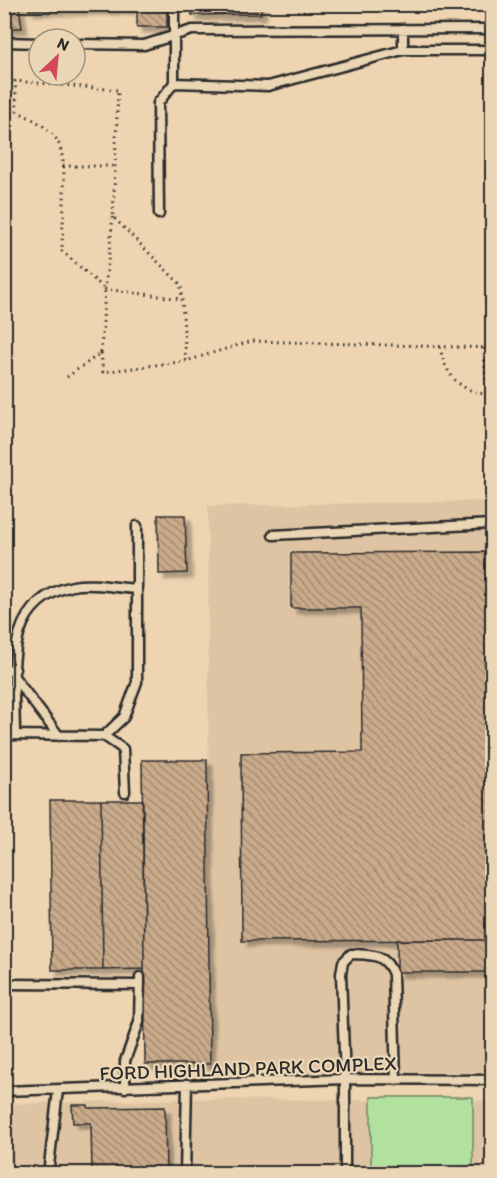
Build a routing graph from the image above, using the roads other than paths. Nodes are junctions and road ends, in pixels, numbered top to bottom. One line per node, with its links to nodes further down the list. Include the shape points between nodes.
1 (174, 4): 4 (lane)
2 (403, 29): 3 (lane); 4 (lane, via 192,30); 8 (lane)
3 (492, 29)
4 (174, 34): 7 (lane, via 144,45); 10 (lane)
5 (4, 42): 6 (lane)
6 (27, 43)
7 (87, 44)
8 (403, 50): 9 (lane); 10 (lane, via 268,86)
9 (492, 50)
10 (174, 83): 11 (lane, via 158,104)
11 (159, 214)
12 (492, 524): 14 (lane)
13 (137, 526): 15 (lane)
14 (273, 535)
15 (137, 588): 17 (lane, via 75,586 45,595 24,616 16,638); 21 (lane, via 137,682 124,717)
16 (4, 670): 17 (lane)
17 (15, 674): 19 (lane); 20 (lane)
18 (4, 735): 19 (lane)
19 (15, 735): 20 (lane)
20 (59, 735): 21 (lane)
21 (105, 736): 22 (lane, via 123,749)
22 (125, 792)
23 (4, 984): 28 (lane, via 140,981 139,1022 125,1061)
24 (345, 1079): 25 (lane, FORD HIGHLAND PARK COMPLEX); 25 (lane, via 341,974 343,962 351,954 377,955 389,962 393,974); 27 (lane, FORD HIGHLAND PARK COMPLEX); 33 (lane)
25 (396, 1080): 26 (lane, FORD HIGHLAND PARK COMPLEX)
26 (492, 1080)
27 (187, 1084): 28 (lane, FORD HIGHLAND PARK COMPLEX); 32 (lane)
28 (125, 1088): 29 (lane, FORD HIGHLAND PARK COMPLEX)
29 (57, 1090): 30 (lane, FORD HIGHLAND PARK COMPLEX); 31 (lane)
30 (4, 1091)
31 (48, 1173)
32 (185, 1173)
33 (345, 1173)

